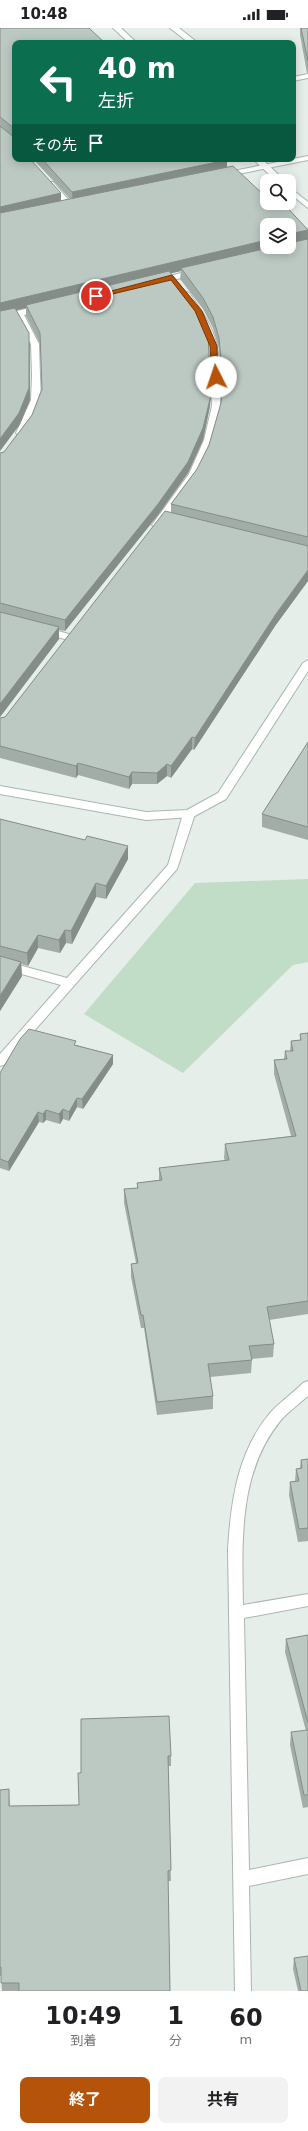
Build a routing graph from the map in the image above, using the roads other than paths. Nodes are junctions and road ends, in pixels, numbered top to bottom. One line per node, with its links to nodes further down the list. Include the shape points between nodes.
1 (117, 28): 3 (street)
2 (174, 28): 4 (street)
3 (130, 40)
4 (190, 40)
5 (308, 76): 6 (street)
6 (296, 78)
7 (308, 158): 8 (street)
8 (296, 161)
9 (260, 162): 11 (street)
10 (289, 162): 11 (street)
11 (265, 167): 12 (street); 14 (street)
12 (273, 174)
13 (43, 176): 16 (street)
14 (218, 176)
15 (296, 195): 17 (street)
16 (69, 206)
17 (308, 206)
18 (202, 270): 19 (street)
19 (172, 277): 20 (street); 25 (street, via 198,311 213,346 217,406 208,440 194,474 166,519)
20 (149, 283)
21 (50, 307): 22 (street)
22 (19, 314): 23 (street); 24 (street, via 35,344 36,400 26,425)
23 (0, 318)
24 (15, 442)
25 (152, 531)
26 (30, 627): 27 (street, via 70,633)
27 (59, 648)
28 (308, 663): 30 (street, via 222,796)
29 (0, 790): 30 (street, via 146,816)
30 (189, 814): 32 (street, via 173,866)
31 (0, 964): 32 (street)
32 (70, 983): 33 (street)
33 (0, 1062)
34 (308, 1387): 36 (street, via 277,1416 263,1434 241,1486 236,1514)
35 (308, 1600): 36 (street)
36 (236, 1613): 38 (street)
37 (308, 1866): 38 (street)
38 (240, 1880): 39 (street)
39 (243, 1991)

